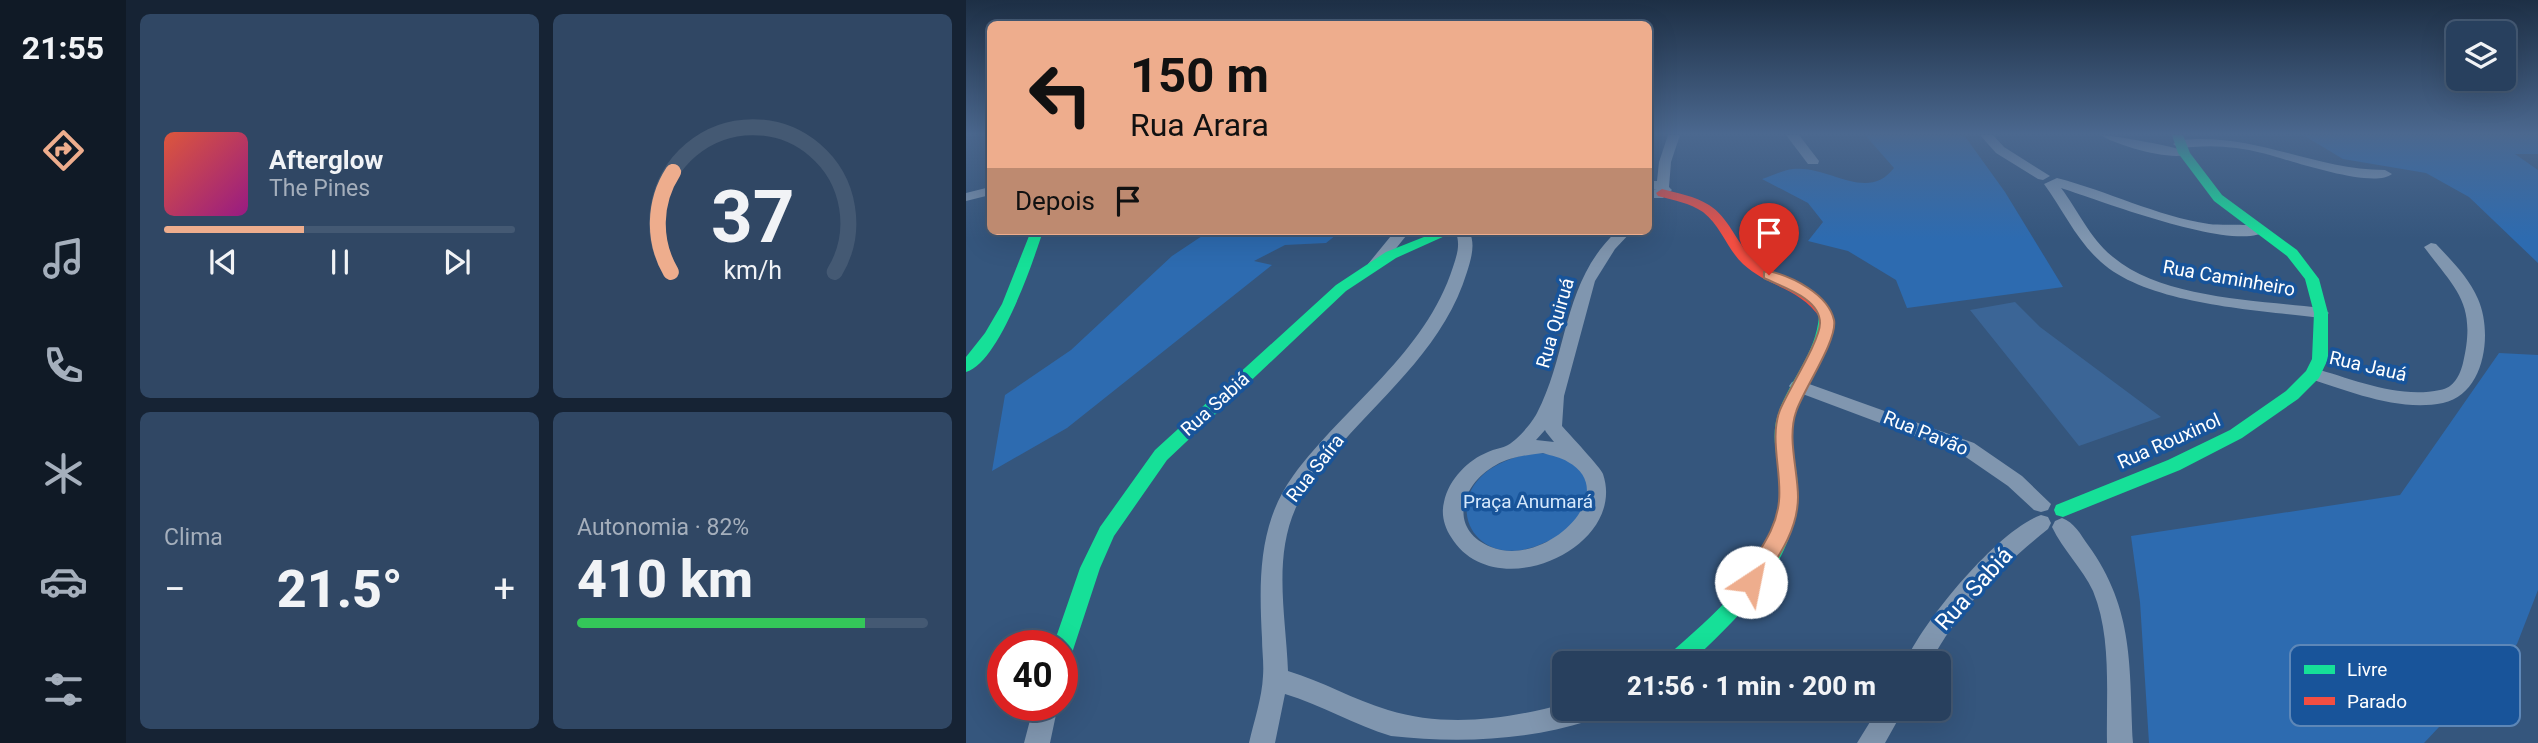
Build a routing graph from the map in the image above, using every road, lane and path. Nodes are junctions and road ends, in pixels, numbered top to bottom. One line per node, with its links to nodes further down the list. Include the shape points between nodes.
1 (1664, 170): 7 (street)
2 (2034, 170): 6 (street, Rua Caminheiro)
3 (2198, 170): 10 (street)
4 (2336, 170): 5 (street)
5 (2385, 174)
6 (2052, 179): 10 (street, via 2161,217); 18 (street, Rua Caminheiro, via 2080,230 2102,256 2136,279 2195,294)
7 (1657, 190): 23 (street, via 1701,206 1715,217 1748,262 1810,295 1823,308 1826,331)
8 (987, 192): 9 (street)
9 (966, 197)
10 (2239, 223): 18 (street, via 2260,229 2292,253 2317,290)
11 (1036, 235): 19 (street)
12 (1400, 235): 17 (street)
13 (1441, 235): 17 (street, Rua Sabiá)
14 (1464, 235): 31 (street, Rua Saíra, via 1460,274 1433,326 1388,385 1324,451 1286,505 1270,575)
15 (1621, 235): 24 (street, Rua Quiruá, via 1587,281)
16 (2431, 247): 22 (street, Rua Jauá, via 2460,277 2476,314 2476,350 2462,386 2441,397 2407,397)
17 (1376, 264): 28 (street, Rua Sabiá, via 1324,302 1161,455 1107,533)
18 (2321, 313): 22 (street, via 2322,351)
19 (997, 335): 20 (street); 21 (street)
20 (966, 356)
21 (966, 367)
22 (2313, 374): 27 (street, Rua Rouxinol, via 2292,395 2236,434)
23 (1798, 386): 27 (street, Rua Pavão, via 1967,448 2015,481); 29 (street, via 1784,427 1789,499 1779,540 1725,615)
24 (1555, 396): 25 (street, via 1542,422); 26 (street, via 1553,427)
25 (1515, 450): 26 (street, via 1544,446); 26 (street, via 1481,464 1454,499 1452,519 1459,537 1475,551 1497,559 1550,553 1589,522 1598,502 1597,483 1589,467)
26 (1574, 454)
27 (2052, 516): 30 (street, Rua Sabiá, via 1977,578 1940,621); 38 (street, Rua Pavão, via 2083,554 2109,603)
28 (1069, 630)
29 (1688, 651)
30 (1924, 651)
31 (1275, 679): 32 (street, via 1392,724 1447,734 1511,731); 36 (street, Rua Saíra)
32 (1552, 719)
33 (1042, 721): 35 (street)
34 (1884, 721): 37 (street)
35 (1037, 743)
36 (1262, 743)
37 (1870, 743)
38 (2120, 743)

